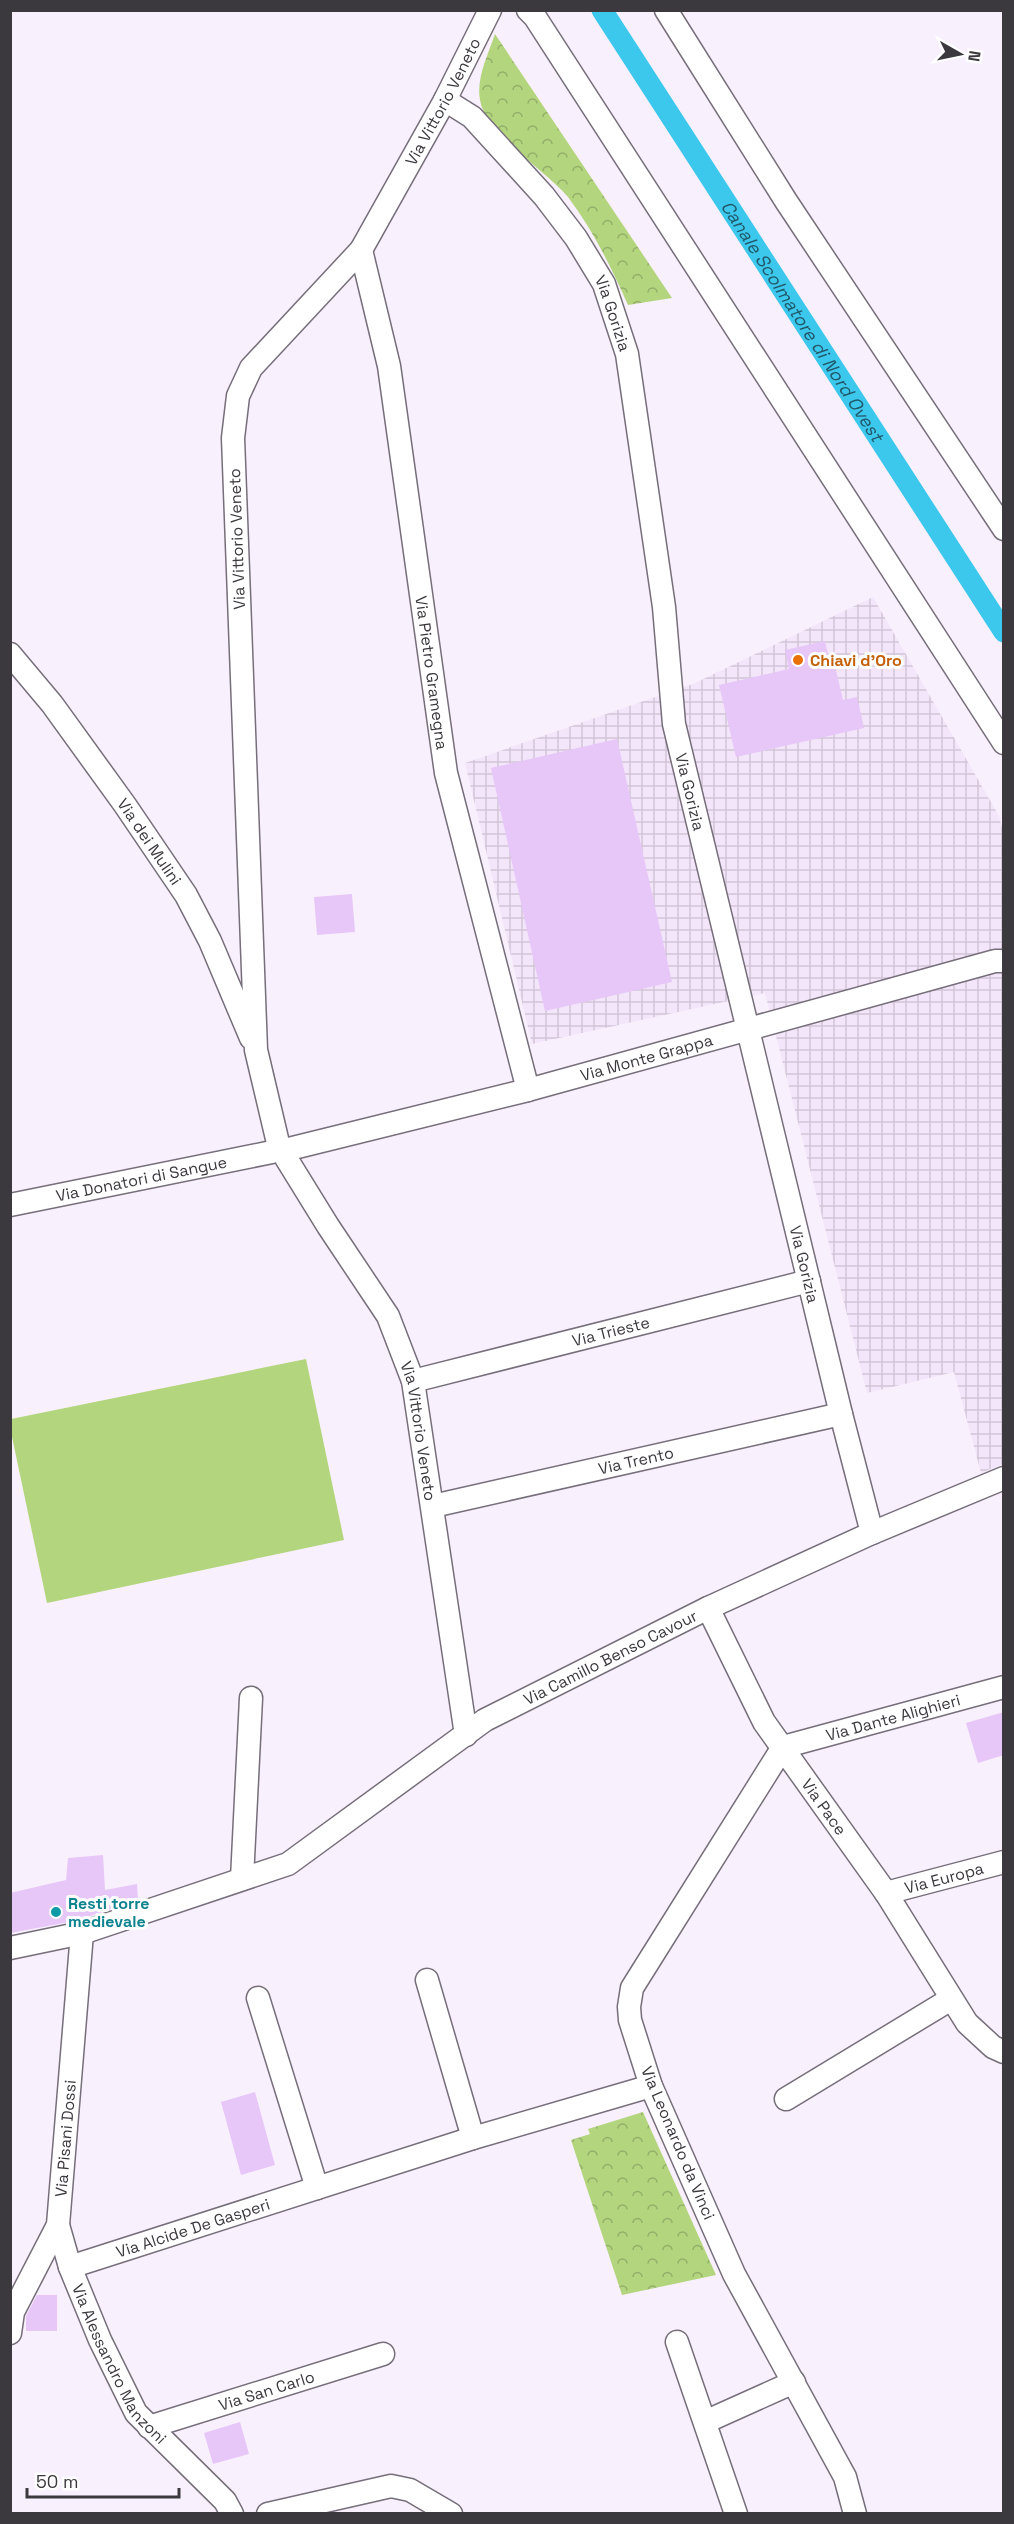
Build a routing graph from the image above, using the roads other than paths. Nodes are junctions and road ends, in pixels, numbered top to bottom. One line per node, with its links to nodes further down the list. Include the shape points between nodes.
1 (490, 10): 4 (street, Via Vittorio Veneto)
2 (528, 10): 8 (street)
3 (666, 10): 6 (street, via 786,201)
4 (445, 100): 5 (street, Via Vittorio Veneto); 10 (street, Via Gorizia, via 472,117 544,196 576,238 604,284 627,354 664,607 674,724)
5 (361, 250): 11 (street, Via Vittorio Veneto, via 251,368 238,396 233,438); 12 (street, Via Pietro Gramegna, via 389,366 446,773)
6 (1004, 529)
7 (10, 654): 11 (street, Via dei Mulini, via 52,704 186,895)
8 (1004, 743)
9 (1004, 961): 10 (street, Via Monte Grappa)
10 (748, 1029): 12 (street, Via Monte Grappa); 15 (street, Via Gorizia)
11 (256, 1050): 13 (street, Via Vittorio Veneto)
12 (528, 1090): 13 (street, Via Monte Grappa)
13 (281, 1150): 14 (street, Via Donatori di Sangue); 16 (street, Via Vittorio Veneto, via 388,1316)
14 (10, 1205)
15 (808, 1281): 16 (street, Via Trieste); 17 (street, Via Gorizia)
16 (413, 1381): 19 (street, Via Vittorio Veneto)
17 (841, 1414): 19 (street, Via Trento); 20 (street, Via Gorizia)
18 (1004, 1478): 20 (street, Via Camillo Benso Cavour)
19 (433, 1506): 24 (street, Via Vittorio Veneto)
20 (872, 1533): 21 (street, Via Camillo Benso Cavour)
21 (708, 1608): 24 (street, Via Camillo Benso Cavour, via 485,1720); 25 (street, Via Pace, via 764,1722)
22 (1004, 1687): 25 (street, Via Dante Alighieri)
23 (251, 1698): 27 (street)
24 (466, 1736): 27 (street, Via Camillo Benso Cavour, via 288,1864)
25 (783, 1747): 28 (street, Via Pace); 35 (street, Via Leonardo da Vinci, via 632,1988 630,2020)
26 (1004, 1862): 28 (street, Via Europa)
27 (242, 1879): 29 (street, Via Camillo Benso Cavour)
28 (886, 1893): 33 (street, Via Pace)
29 (82, 1933): 30 (street, Via Camillo Benso Cavour); 39 (street, Via Pisani Dossi)
30 (10, 1948)
31 (427, 1980): 37 (street)
32 (258, 1998): 38 (street)
33 (951, 1999): 34 (street, Via Pace, via 967,2023); 36 (street)
34 (1004, 2052)
35 (651, 2086): 37 (street, Via Alcide De Gasperi); 44 (street, Via Leonardo da Vinci, via 734,2274)
36 (786, 2099)
37 (473, 2138): 38 (street, Via Alcide De Gasperi)
38 (317, 2188): 40 (street, Via Alcide De Gasperi)
39 (57, 2225): 40 (street, Via Alessandro Manzoni); 41 (street, Via Pisani Dossi, via 13,2312)
40 (70, 2267): 46 (street, Via Alessandro Manzoni, via 120,2384)
41 (10, 2333)
42 (677, 2342): 45 (street)
43 (383, 2354): 46 (street, Via San Carlo)
44 (794, 2382): 45 (street); 51 (street, Via Leonardo da Vinci, via 845,2478)
45 (705, 2422): 50 (street)
46 (149, 2427): 47 (street, Via Alessandro Manzoni, via 225,2501)
47 (232, 2514)
48 (268, 2514): 49 (street, via 391,2486 410,2490)
49 (451, 2514)
50 (736, 2514)
51 (855, 2514)

